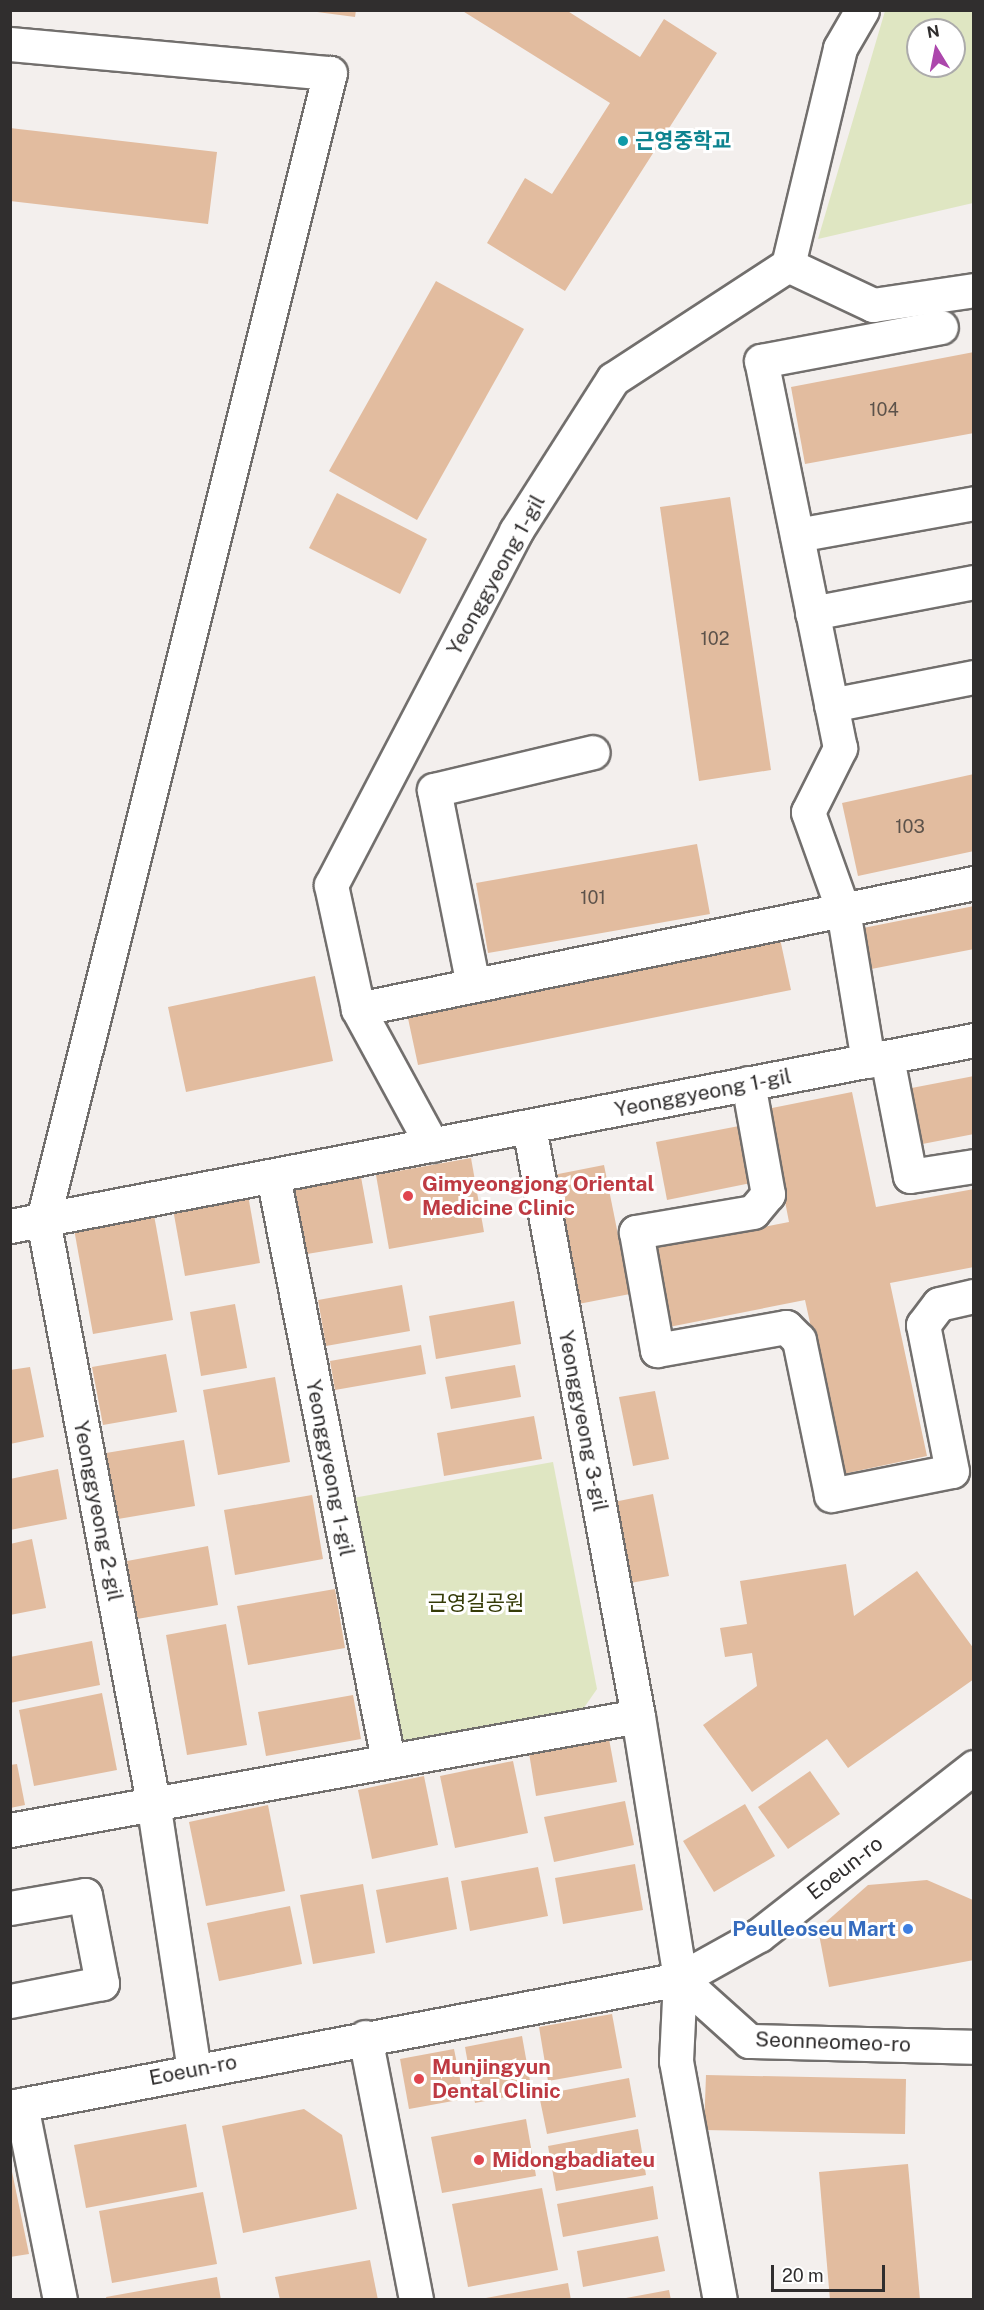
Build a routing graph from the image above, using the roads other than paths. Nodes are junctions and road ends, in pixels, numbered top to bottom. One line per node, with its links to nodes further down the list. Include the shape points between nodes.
1 (862, 10): 3 (street, via 840,48)
2 (10, 44): 24 (street, via 330,74)
3 (788, 265): 4 (street, via 873,305); 16 (street, Yeonggyeong 1-gil, via 613,379 516,531 331,885)
4 (974, 290)
5 (941, 327): 7 (street, via 761,361)
6 (974, 503): 7 (street)
7 (797, 535): 9 (street)
8 (974, 582): 9 (street)
9 (812, 613): 11 (street)
10 (974, 677): 11 (street)
11 (831, 705): 14 (street, via 840,748 808,812)
12 (593, 752): 15 (street, via 434,790)
13 (974, 883): 14 (street)
14 (843, 910): 15 (street); 18 (street)
15 (473, 985): 16 (street)
16 (358, 1009): 21 (street, Yeonggyeong 1-gil)
17 (974, 1040): 18 (street, Yeonggyeong 1-gil)
18 (878, 1059): 19 (street, Yeonggyeong 1-gil); 22 (street, via 910,1176)
19 (747, 1083): 20 (street, Yeonggyeong 1-gil); 26 (street, via 768,1194 753,1212 636,1232 657,1350 786,1327 799,1340 831,1495 952,1471 923,1325 939,1304)
20 (528, 1127): 21 (street, Yeonggyeong 1-gil); 27 (street, Yeonggyeong 3-gil)
21 (432, 1145): 23 (street, Yeonggyeong 1-gil)
22 (974, 1166)
23 (273, 1176): 24 (street, Yeonggyeong 1-gil); 28 (street, Yeonggyeong 1-gil)
24 (43, 1220): 25 (street, Yeonggyeong 1-gil); 30 (street, Yeonggyeong 2-gil)
25 (10, 1226)
26 (974, 1296)
27 (638, 1716): 28 (street); 33 (street, Yeonggyeong 3-gil)
28 (388, 1760): 30 (street)
29 (974, 1767): 33 (street, Eoeun-ro, via 759,1935)
30 (153, 1802): 31 (street); 37 (street, Yeonggyeong 2-gil)
31 (10, 1830)
32 (10, 1908): 34 (street, via 85,1894 102,1983)
33 (680, 1979): 35 (street, Eoeun-ro); 36 (street, Seonneomeo-ro, via 749,2041); 39 (street, via 676,2061)
34 (10, 2001)
35 (365, 2037): 37 (street, Eoeun-ro); 41 (street)
36 (974, 2047)
37 (194, 2069): 38 (street, Eoeun-ro)
38 (16, 2106): 40 (street, Eoeun-ro)
39 (719, 2297)
40 (60, 2300)
41 (416, 2300)

